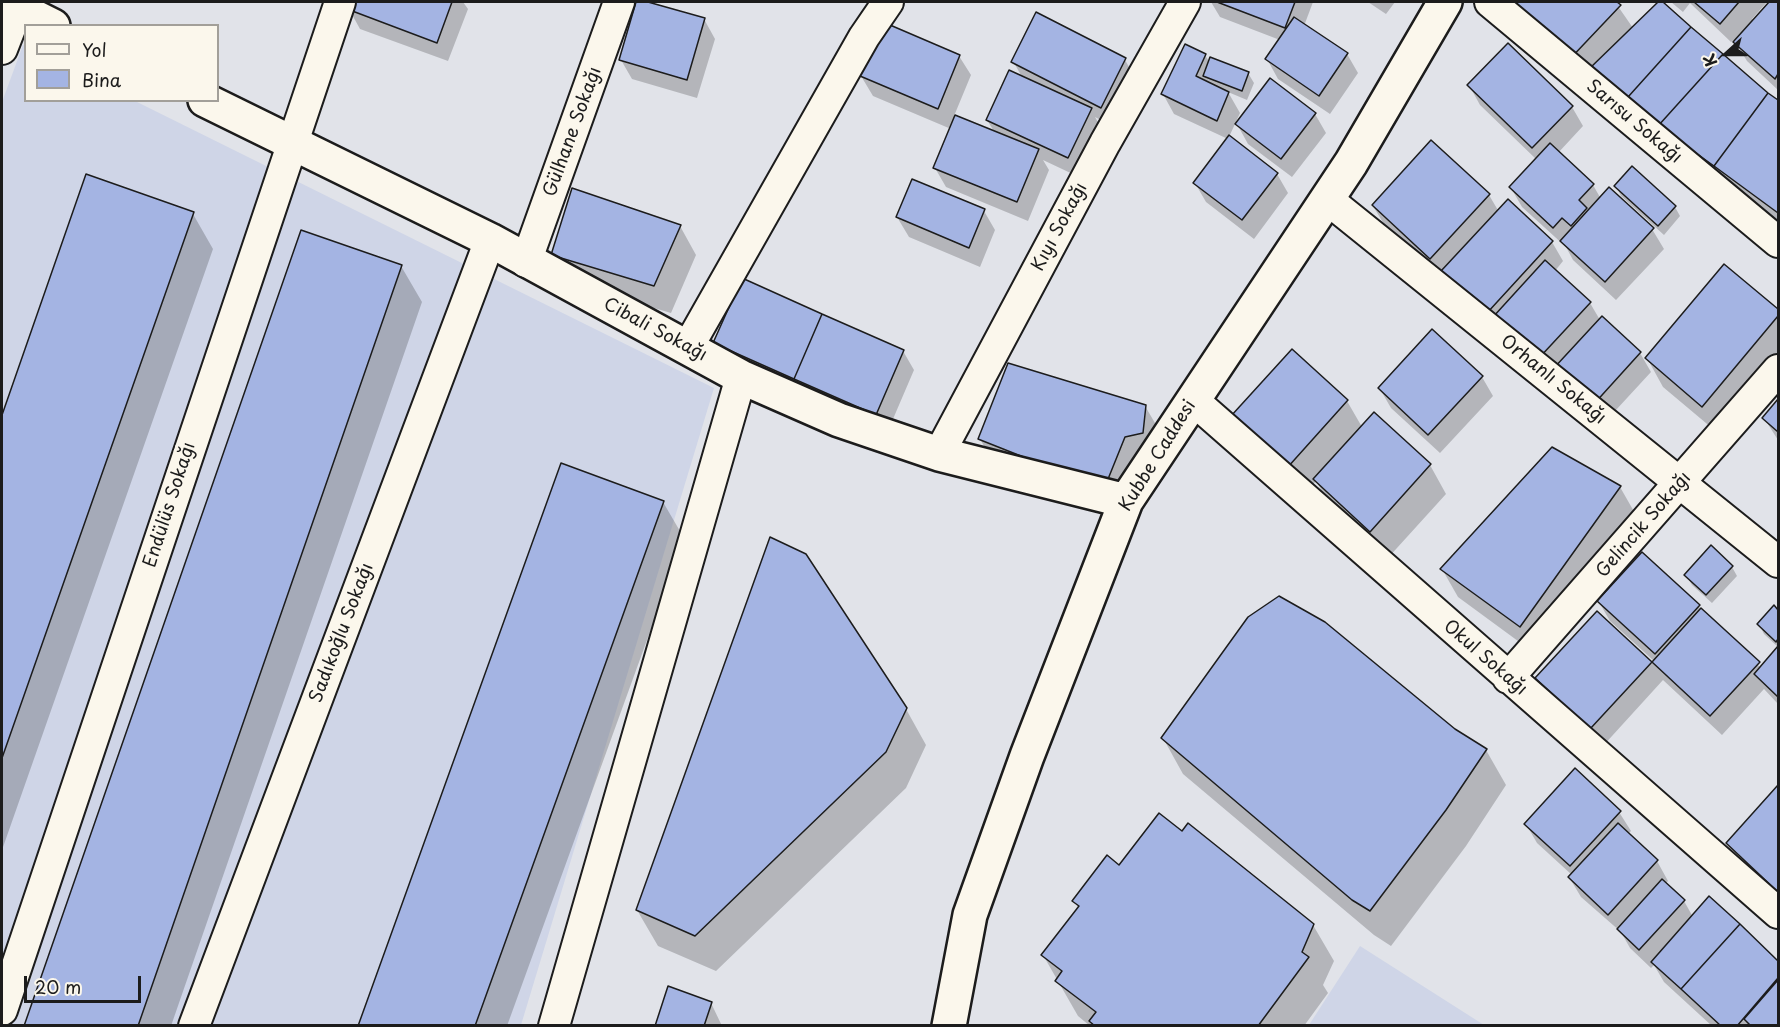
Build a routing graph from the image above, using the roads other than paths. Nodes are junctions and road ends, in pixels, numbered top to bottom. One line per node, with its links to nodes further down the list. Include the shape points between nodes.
1 (340, 2): 10 (street, Endülüs Sokağı)
2 (620, 2): 14 (street, Gülhane Sokağı)
3 (888, 2): 15 (street, via 864,37)
4 (1185, 2): 19 (street, Kıyı Sokağı)
5 (1445, 2): 11 (street, Kubbe Caddesi)
6 (1491, 2): 13 (street, Sarısu Sokağı)
7 (32, 11): 8 (street)
8 (2, 49)
9 (210, 102): 10 (street, Cibali Sokağı)
10 (291, 142): 12 (street, Cibali Sokağı); 25 (street, Endülüs Sokağı)
11 (1327, 199): 18 (street, Kubbe Caddesi); 20 (street, Orhanlı Sokağı)
12 (490, 240): 14 (street, Cibali Sokağı); 26 (street, Sadıkoğlu Sokağı)
13 (1779, 242)
14 (526, 262): 15 (street, Cibali Sokağı)
15 (688, 347): 17 (street, Cibali Sokağı)
16 (1779, 370): 20 (street, Gelincik Sokağı)
17 (741, 376): 19 (street, Cibali Sokağı, via 839,420); 27 (street)
18 (1193, 400): 21 (street, Kubbe Caddesi); 23 (street, Okul Sokağı)
19 (939, 454): 21 (street, Cibali Sokağı)
20 (1682, 483): 22 (street, Orhanlı Sokağı); 23 (street, Gelincik Sokağı)
21 (1126, 501): 28 (street, Kubbe Caddesi, via 970,915)
22 (1779, 562)
23 (1508, 678): 24 (street, Okul Sokağı)
24 (1779, 913)
25 (2, 1010)
26 (194, 1026)
27 (554, 1026)
28 (949, 1026)

